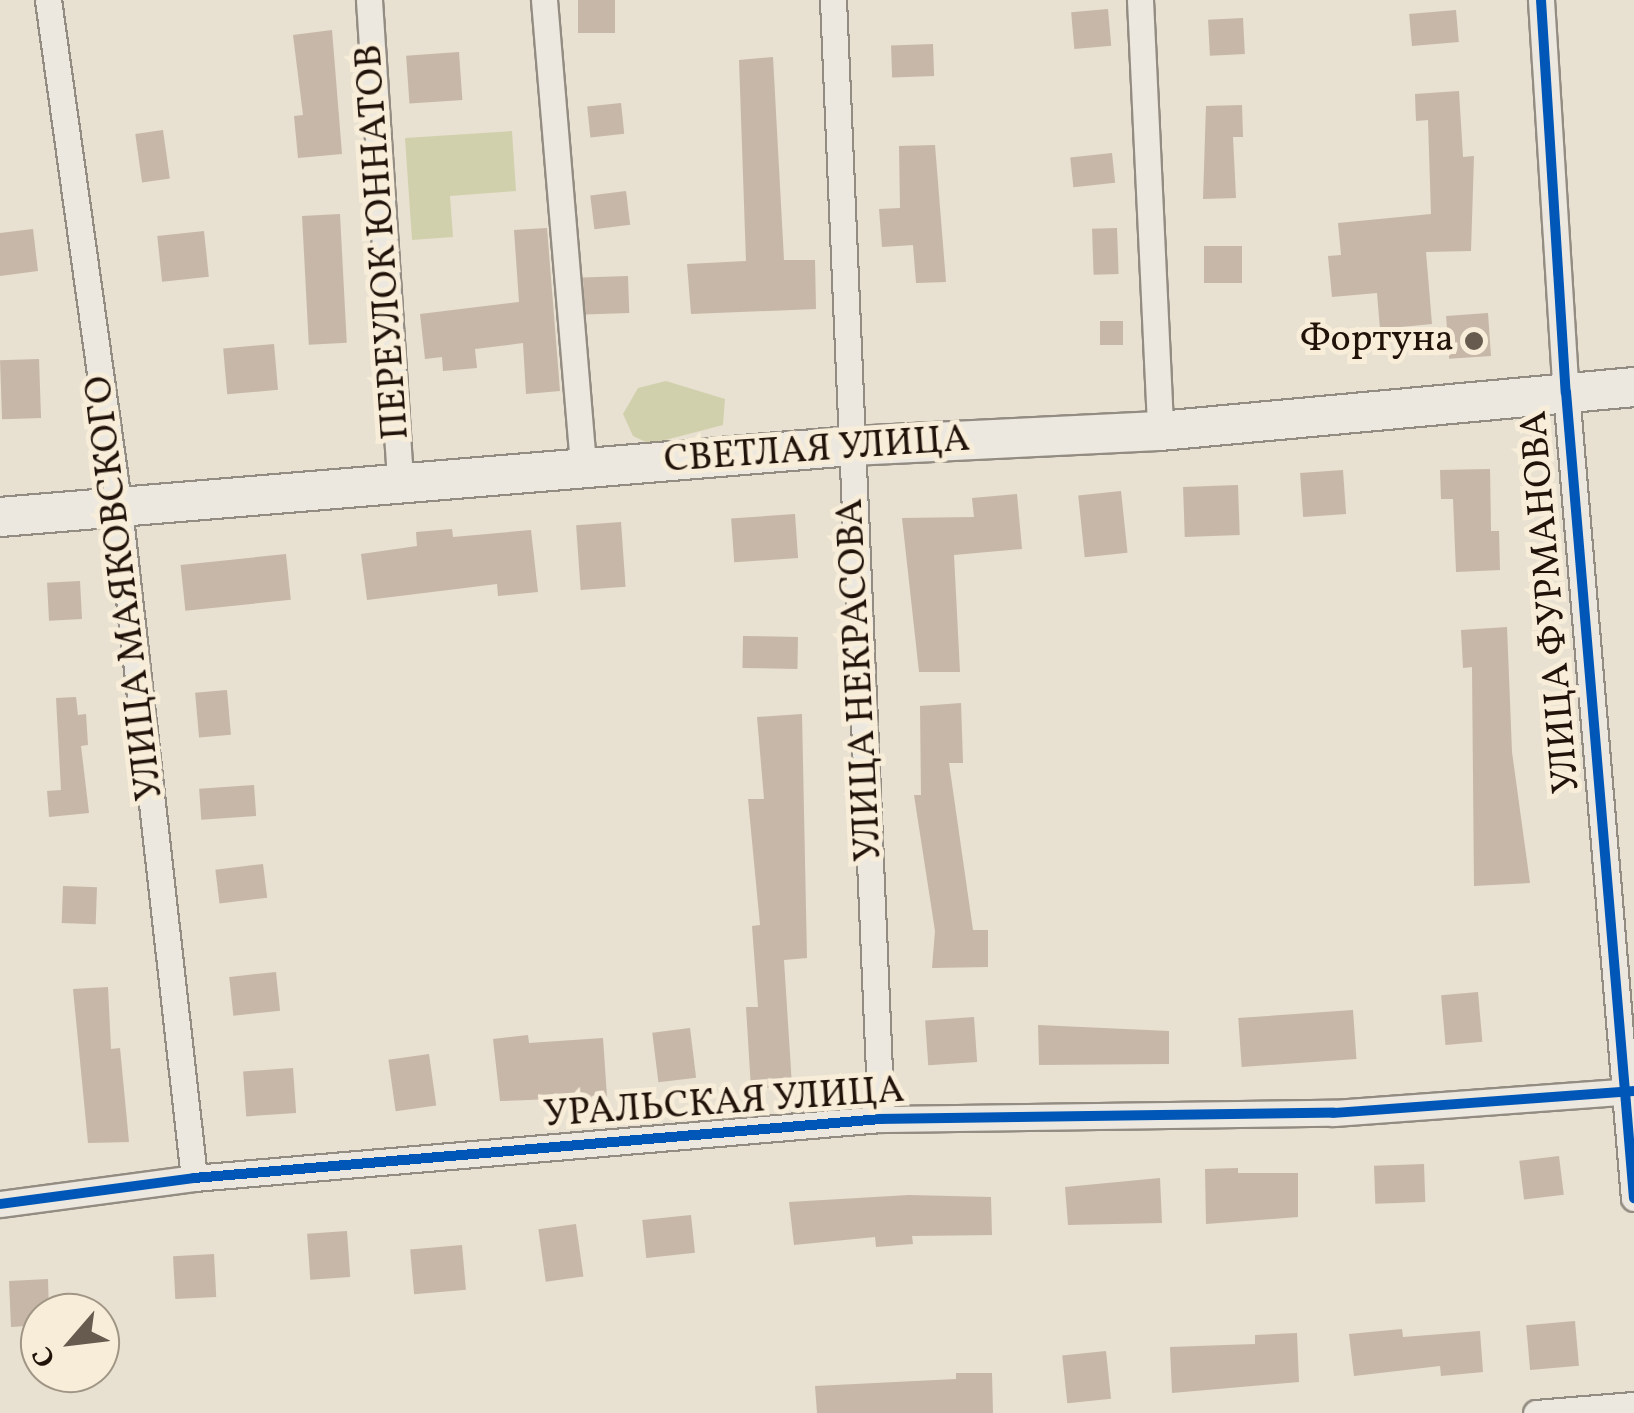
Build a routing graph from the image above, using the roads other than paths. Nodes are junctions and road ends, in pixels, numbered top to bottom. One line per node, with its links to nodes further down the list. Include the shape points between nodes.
1 (48, 0): 13 (street, УЛИЦА МАЯКОВСКОГО)
2 (369, 0): 12 (street, ПЕРЕУЛОК ЮННАТОВ)
3 (544, 0): 11 (street)
4 (833, 0): 10 (street, УЛИЦА НЕКРАСОВА)
5 (1140, 0): 9 (street)
6 (1541, 0): 8 (street, УЛИЦА ФУРМАНОВА)
7 (1634, 387): 8 (main road, СВЕТЛАЯ УЛИЦА)
8 (1566, 392): 9 (main road, СВЕТЛАЯ УЛИЦА); 15 (street, УЛИЦА ФУРМАНОВА)
9 (1160, 431): 10 (main road, СВЕТЛАЯ УЛИЦА)
10 (850, 446): 11 (main road, СВЕТЛАЯ УЛИЦА); 16 (street, УЛИЦА НЕКРАСОВА)
11 (583, 469): 12 (main road, СВЕТЛАЯ УЛИЦА)
12 (400, 485): 13 (main road, СВЕТЛАЯ УЛИЦА)
13 (119, 510): 14 (main road, СВЕТЛАЯ УЛИЦА); 17 (street, УЛИЦА МАЯКОВСКОГО)
14 (0, 517)
15 (1628, 1091): 16 (street, УРАЛЬСКАЯ УЛИЦА, via 1333,1114); 18 (street, УЛИЦА ФУРМАНОВА)
16 (881, 1120): 17 (street, УРАЛЬСКАЯ УЛИЦА)
17 (194, 1178): 19 (street, УРАЛЬСКАЯ УЛИЦА)
18 (1634, 1198)
19 (0, 1204)
20 (1634, 1404): 21 (street)
21 (1536, 1413)

